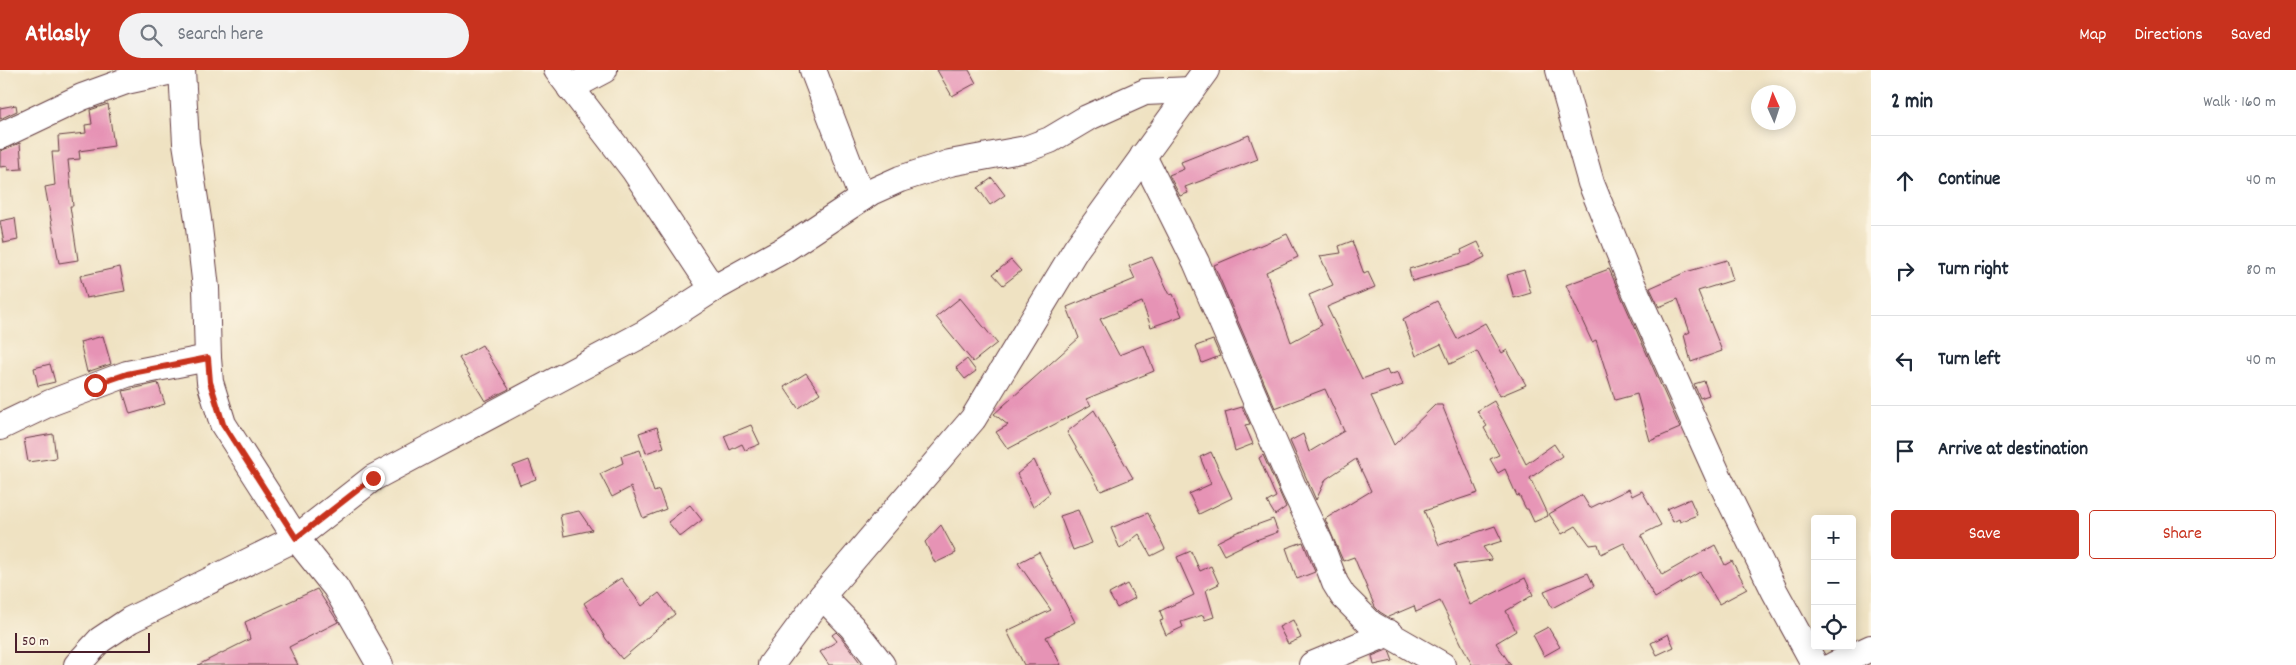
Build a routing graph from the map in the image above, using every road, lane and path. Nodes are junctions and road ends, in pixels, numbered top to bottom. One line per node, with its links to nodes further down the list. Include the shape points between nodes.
1 (177, 70): 8 (street, via 126,81 82,97)
2 (182, 70): 12 (street, via 186,143 206,288)
3 (604, 70): 6 (street)
4 (813, 70): 10 (street)
5 (1559, 70): 24 (street, via 1591,183 1629,277 1730,499)
6 (564, 79): 11 (street, via 634,170)
7 (1198, 80): 9 (street); 10 (street, via 1145,92 1026,149 950,163 900,179)
8 (0, 136)
9 (1143, 156): 15 (street, via 1076,249 973,419); 16 (street, via 1200,270 1335,583 1343,596 1371,624)
10 (862, 198): 11 (street, via 784,249)
11 (713, 289): 14 (street, via 645,333 373,478)
12 (208, 358): 13 (street, via 127,374 50,403); 14 (street, via 210,382 223,424)
13 (0, 427)
14 (296, 538): 18 (street, via 130,620 100,640); 19 (street, via 336,588)
15 (822, 596): 20 (street); 21 (street)
16 (1389, 633): 22 (street); 23 (street)
17 (1871, 648): 25 (street)
18 (77, 665)
19 (380, 665)
20 (771, 665)
21 (882, 665)
22 (1312, 665)
23 (1442, 665)
24 (1815, 665)
25 (1834, 665)

